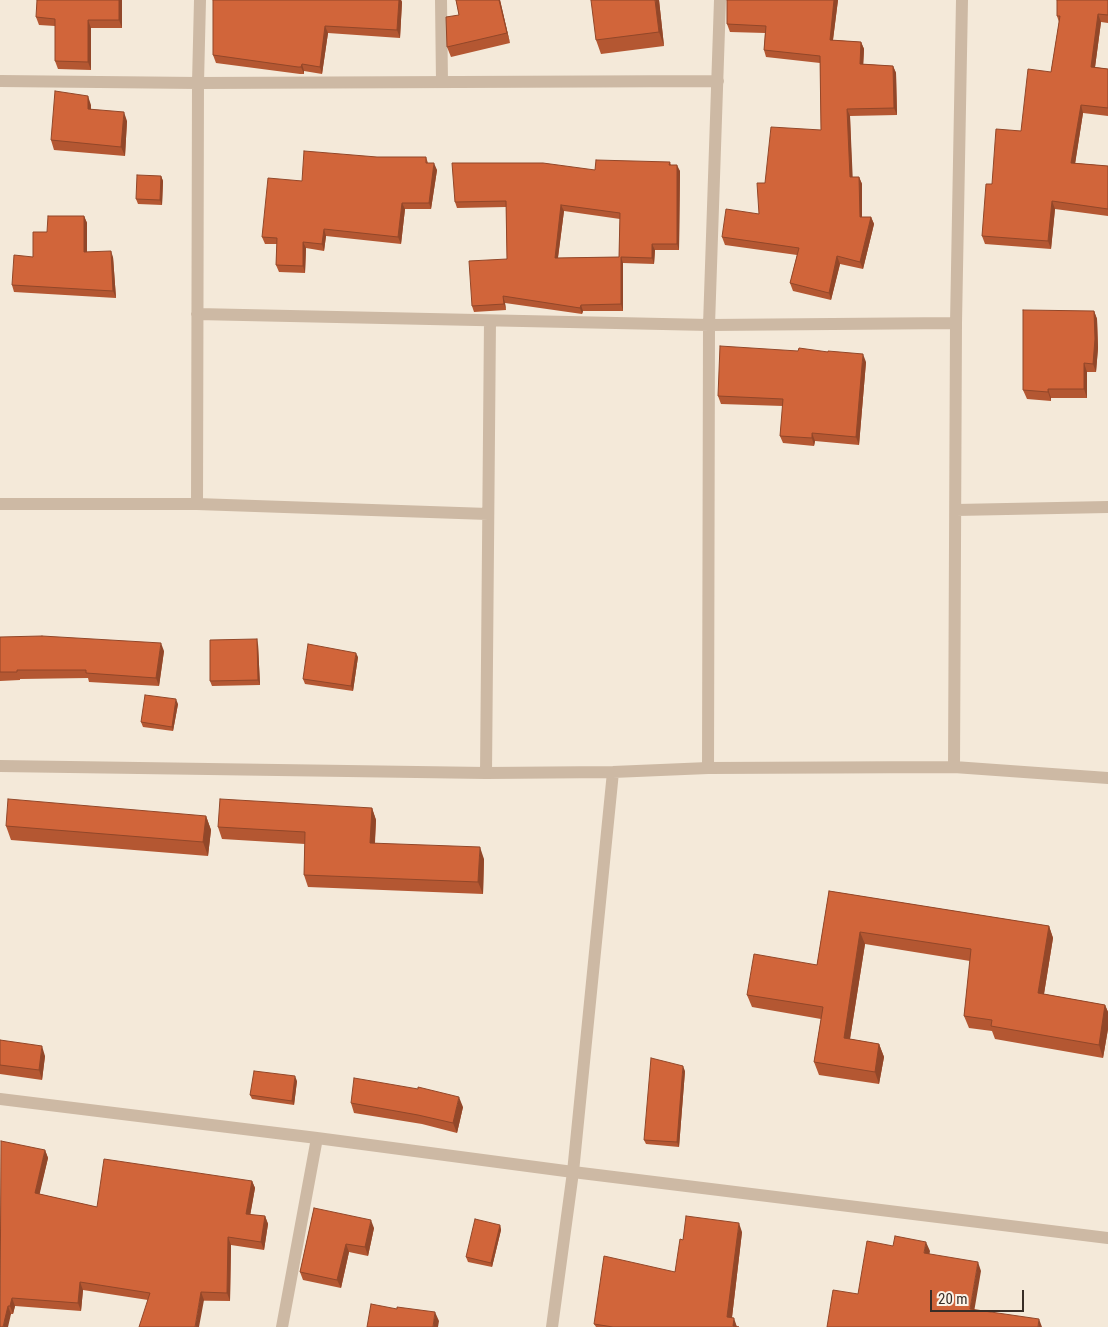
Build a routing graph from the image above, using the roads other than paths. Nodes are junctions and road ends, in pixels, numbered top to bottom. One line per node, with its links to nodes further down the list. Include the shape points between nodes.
1 (200, 0): 8 (street)
2 (441, 0): 7 (street)
3 (720, 0): 6 (street)
4 (962, 0): 11 (street)
5 (0, 81): 8 (street)
6 (718, 81): 7 (street); 12 (street)
7 (442, 82): 8 (street)
8 (198, 83): 9 (street)
9 (197, 314): 10 (street); 14 (street)
10 (490, 321): 12 (street); 17 (street)
11 (956, 323): 12 (street); 16 (street)
12 (709, 324): 20 (street)
13 (0, 504): 14 (street)
14 (197, 504): 17 (street)
15 (1108, 507): 16 (street)
16 (956, 510): 19 (street)
17 (488, 514): 22 (street)
18 (0, 766): 22 (street)
19 (954, 767): 20 (street); 23 (street)
20 (708, 768): 21 (street)
21 (614, 772): 22 (street); 26 (street)
22 (486, 773)
23 (1108, 778)
24 (0, 1099): 25 (street)
25 (317, 1138): 26 (street); 28 (street)
26 (573, 1172): 27 (street); 29 (street)
27 (1108, 1238)
28 (282, 1327)
29 (552, 1327)

